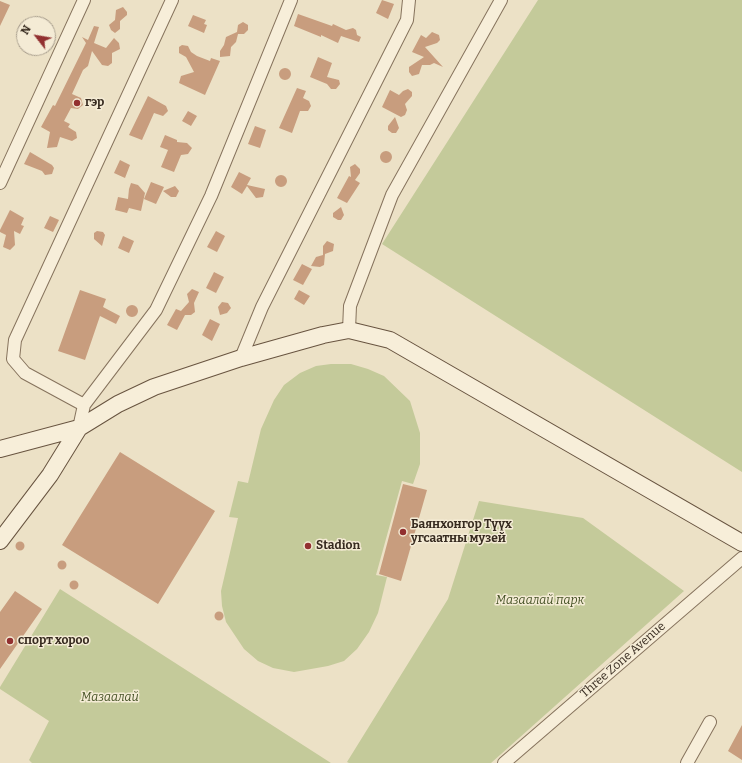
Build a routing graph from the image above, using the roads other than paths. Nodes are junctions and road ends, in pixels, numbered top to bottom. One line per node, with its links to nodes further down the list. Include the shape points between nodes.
1 (84, 0): 6 (street)
2 (172, 0): 9 (street, via 15,340 13,359 25,373)
3 (291, 0): 9 (street, via 211,196 156,310)
4 (410, 0): 8 (street, via 407,20 262,307)
5 (502, 0): 7 (street, via 392,195 350,306)
6 (0, 183)
7 (349, 330): 8 (street); 13 (street, via 390,340)
8 (241, 358): 10 (street, via 154,387 118,404)
9 (84, 404): 10 (street)
10 (79, 428): 11 (street); 12 (street, via 50,475)
11 (0, 449)
12 (0, 542)
13 (742, 542)
14 (742, 558): 16 (street, Three Zone Avenue)
15 (710, 722): 17 (street)
16 (504, 763)
17 (687, 763)

